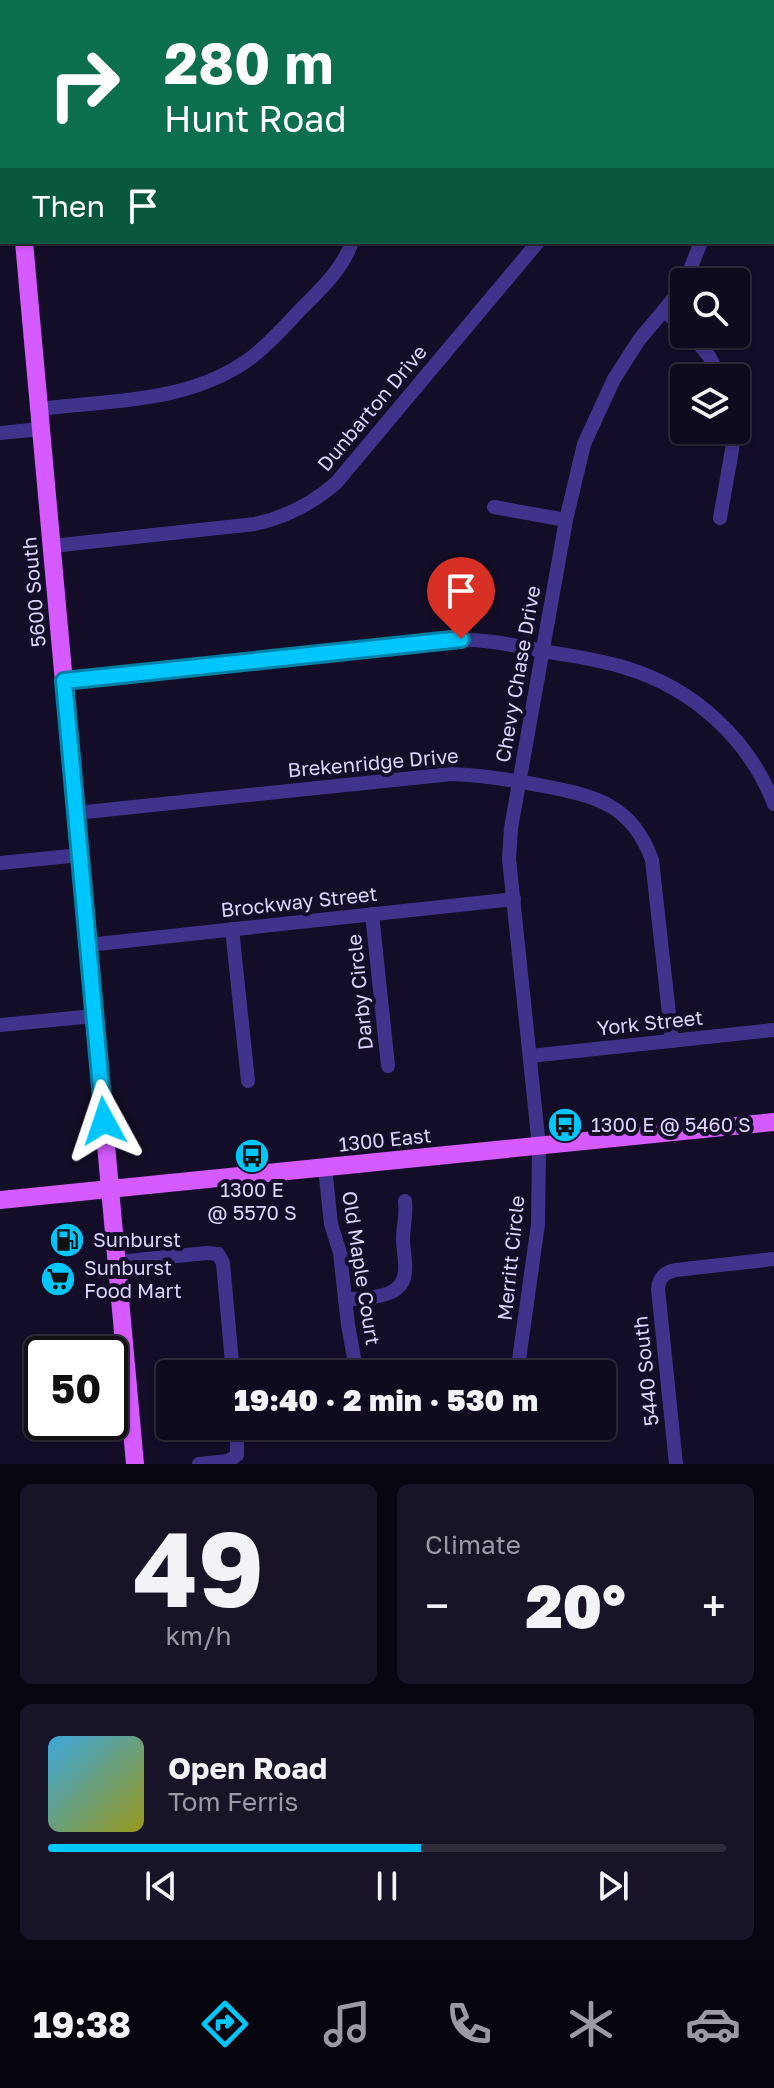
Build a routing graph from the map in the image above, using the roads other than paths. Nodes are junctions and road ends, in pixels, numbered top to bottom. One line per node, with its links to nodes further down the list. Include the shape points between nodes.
1 (24, 244): 7 (main road, 5600 South)
2 (351, 244): 7 (street, via 334,275 264,347 229,372 162,395)
3 (536, 244): 14 (street, Dunbarton Drive, via 336,483 312,502 255,524)
4 (700, 244): 5 (street, Chevy Chase Drive)
5 (664, 311): 6 (street); 13 (street, Chevy Chase Drive, via 626,359 603,400 577,466)
6 (670, 316)
7 (39, 409): 8 (main road, 5600 South)
8 (41, 429): 9 (street); 14 (main road, 5600 South)
9 (0, 433)
10 (732, 444): 12 (street)
11 (494, 507): 13 (street)
12 (720, 518)
13 (566, 520): 15 (street, Chevy Chase Drive)
14 (52, 546): 16 (main road, 5600 South)
15 (542, 651): 16 (street, via 461,639); 17 (street, Chevy Chase Drive); 18 (street, via 626,667 692,699 746,753)
16 (64, 681): 19 (main road, 5600 South)
17 (519, 781): 19 (street, Brekenridge Drive, via 435,775); 22 (street, Chevy Chase Drive, via 510,837); 29 (street, Brekenridge Drive, via 605,802 643,840 654,871)
18 (774, 804)
19 (76, 813): 20 (main road, 5600 South)
20 (80, 855): 21 (street); 25 (main road, 5600 South)
21 (0, 863)
22 (514, 899): 23 (street, Brockway Street); 30 (street, Chevy Chase Drive)
23 (372, 914): 24 (street, Brockway Street); 31 (street, Darby Circle)
24 (232, 929): 25 (street, Brockway Street); 32 (street)
25 (88, 945): 26 (main road, 5600 South)
26 (94, 1016): 27 (street); 36 (main road, 5600 South)
27 (0, 1025)
28 (774, 1030): 29 (street, York Street)
29 (672, 1041): 30 (street, York Street)
30 (530, 1056): 34 (street, Chevy Chase Drive)
31 (388, 1066)
32 (248, 1081)
33 (774, 1122): 34 (main road, 1300 East)
34 (539, 1146): 35 (main road, 1300 East); 44 (street, Merritt Circle, via 538,1224)
35 (325, 1168): 36 (main road, 1300 East); 41 (street, Old Maple Court)
36 (110, 1189): 37 (main road, 1300 East); 40 (main road, 5600 South)
37 (0, 1200)
38 (405, 1201): 41 (street, via 403,1283 386,1295)
39 (774, 1259): 48 (street, 5440 South, via 663,1275 658,1289)
40 (117, 1262): 42 (street, via 218,1254); 46 (main road, 5600 South)
41 (345, 1300): 43 (street, Old Maple Court)
42 (232, 1360)
43 (355, 1360)
44 (519, 1360)
45 (237, 1440): 47 (street, via 237,1455 228,1461)
46 (135, 1464)
47 (199, 1464)
48 (676, 1464)

